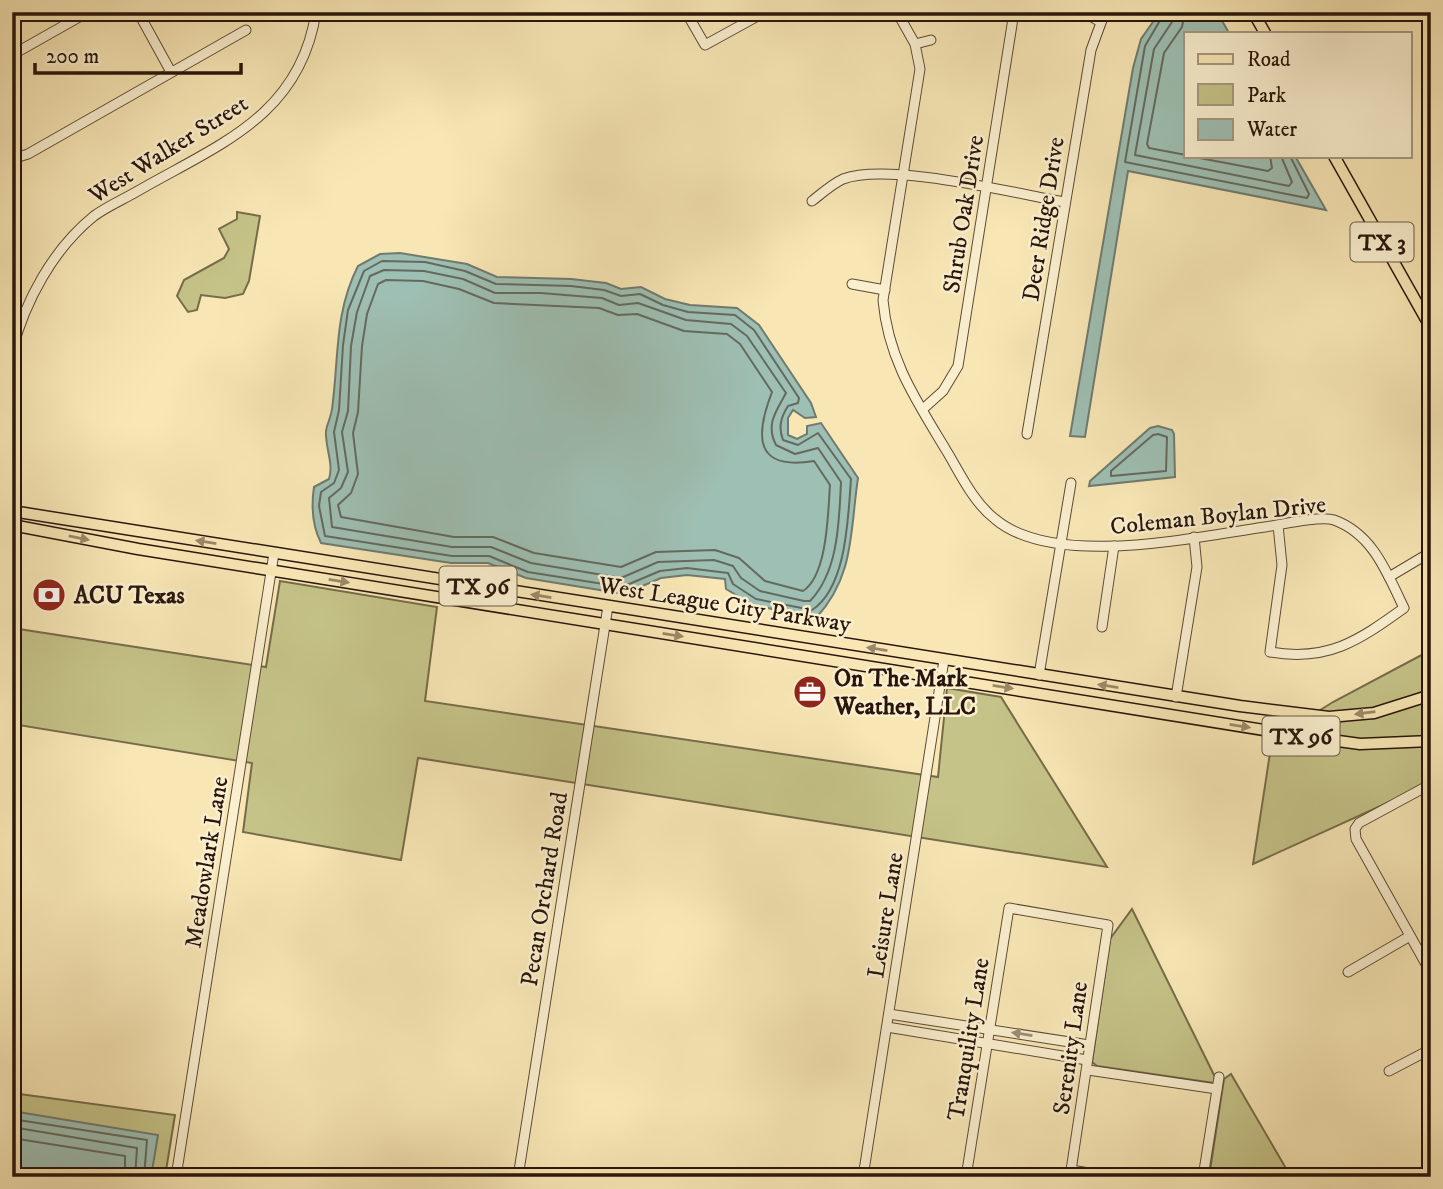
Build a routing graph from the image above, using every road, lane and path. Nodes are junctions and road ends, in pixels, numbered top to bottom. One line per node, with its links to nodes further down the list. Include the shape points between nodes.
1 (88, 12): 16 (street)
2 (138, 12): 17 (street)
3 (316, 12): 27 (street, West Walker Street, via 302,62 284,92 258,121 93,217 35,291)
4 (686, 12): 5 (street, via 705,45)
5 (765, 12)
6 (897, 12): 15 (street, Coleman Boylan Drive)
7 (1014, 12): 21 (street, Shrub Oak Drive)
8 (1083, 12): 11 (street)
9 (1105, 12): 11 (street, Deer Ridge Drive)
10 (1253, 12): 13 (main road)
11 (1099, 21): 23 (street, Deer Ridge Drive)
12 (246, 30): 17 (street)
13 (1264, 32)
14 (931, 40): 15 (street)
15 (915, 44): 20 (street, Coleman Boylan Drive, via 920,69)
16 (12, 55)
17 (171, 72): 19 (street)
18 (1335, 158): 26 (main road, TX 3)
19 (12, 159)
20 (904, 175): 21 (street); 22 (street, via 875,173 841,180); 25 (street, Coleman Boylan Drive)
21 (986, 189): 23 (street); 28 (street, Shrub Oak Drive, via 958,366 943,391)
22 (812, 201)
23 (1065, 202): 29 (street, Deer Ridge Drive)
24 (852, 284): 25 (street)
25 (885, 290): 28 (street, Coleman Boylan Drive, via 886,329 901,374)
26 (1431, 328)
27 (12, 351)
28 (923, 409): 35 (street, Coleman Boylan Drive, via 975,498 996,520 1018,532)
29 (1027, 435)
30 (1071, 483): 35 (street)
31 (12, 511): 38 (main road, West League City Parkway / TX 96, one-way to 31)
32 (12, 525): 39 (main road, West League City Parkway / TX 96, one-way to 39)
33 (1278, 525): 34 (street, Coleman Boylan Drive); 40 (street, Coleman Boylan Drive, via 1330,518 1344,524 1361,533); 40 (street, Coleman Boylan Drive, via 1282,565 1270,653 1299,657 1329,653 1404,608)
34 (1194, 537): 36 (street, Coleman Boylan Drive); 48 (street, via 1197,567)
35 (1062, 542): 36 (street, Coleman Boylan Drive); 45 (street)
36 (1114, 547): 43 (street)
37 (1431, 552): 40 (street)
38 (274, 553): 39 (street, Meadowlark Lane); 41 (main road, West League City Parkway / TX 96, one-way to 38)
39 (272, 570): 42 (main road, West League City Parkway / TX 96, one-way to 42); 68 (street, Meadowlark Lane)
40 (1389, 577)
41 (608, 606): 42 (street, Pecan Orchard Road); 44 (main road, West League City Parkway / TX 96, one-way to 41)
42 (605, 624): 46 (main road, West League City Parkway / TX 96, one-way to 46); 69 (street, Pecan Orchard Road)
43 (1102, 627)
44 (944, 660): 45 (main road, West League City Parkway / TX 96); 46 (street, Leisure Lane)
45 (1040, 675): 48 (main road, West League City Parkway / TX 96, one-way to 45)
46 (942, 677): 49 (main road, West League City Parkway / TX 96, one-way to 49); 57 (street, Leisure Lane)
47 (1431, 695): 48 (main road, West League City Parkway / TX 96, one-way to 48, via 1374,713 1329,717)
48 (1176, 697): 49 (main road)
49 (1173, 715): 50 (main road, West League City Parkway / TX 96, one-way to 50, via 1360,744)
50 (1430, 742): 51 (street)
51 (1431, 760)
52 (1431, 784): 54 (street, via 1359,822 1355,829 1356,839)
53 (1009, 908): 59 (street, Tranquility Lane); 61 (street, Serenity Lane, via 1108,925)
54 (1410, 936): 55 (street); 56 (street)
55 (1348, 972)
56 (1431, 973)
57 (889, 1014): 58 (street, Leisure Lane); 59 (street)
58 (887, 1027): 60 (street); 70 (street, Leisure Lane)
59 (989, 1029): 60 (street, Tranquility Lane); 61 (street, one-way to 59)
60 (987, 1043): 63 (street); 71 (street, Tranquility Lane)
61 (1089, 1045): 63 (street, Serenity Lane)
62 (1431, 1049): 64 (street)
63 (1087, 1065): 66 (street); 67 (street, Serenity Lane)
64 (1389, 1071)
65 (1219, 1077): 66 (street)
66 (1217, 1089): 73 (street)
67 (1070, 1173): 72 (street)
68 (176, 1177)
69 (519, 1177)
70 (863, 1177)
71 (966, 1177)
72 (1113, 1177)
73 (1203, 1177)

